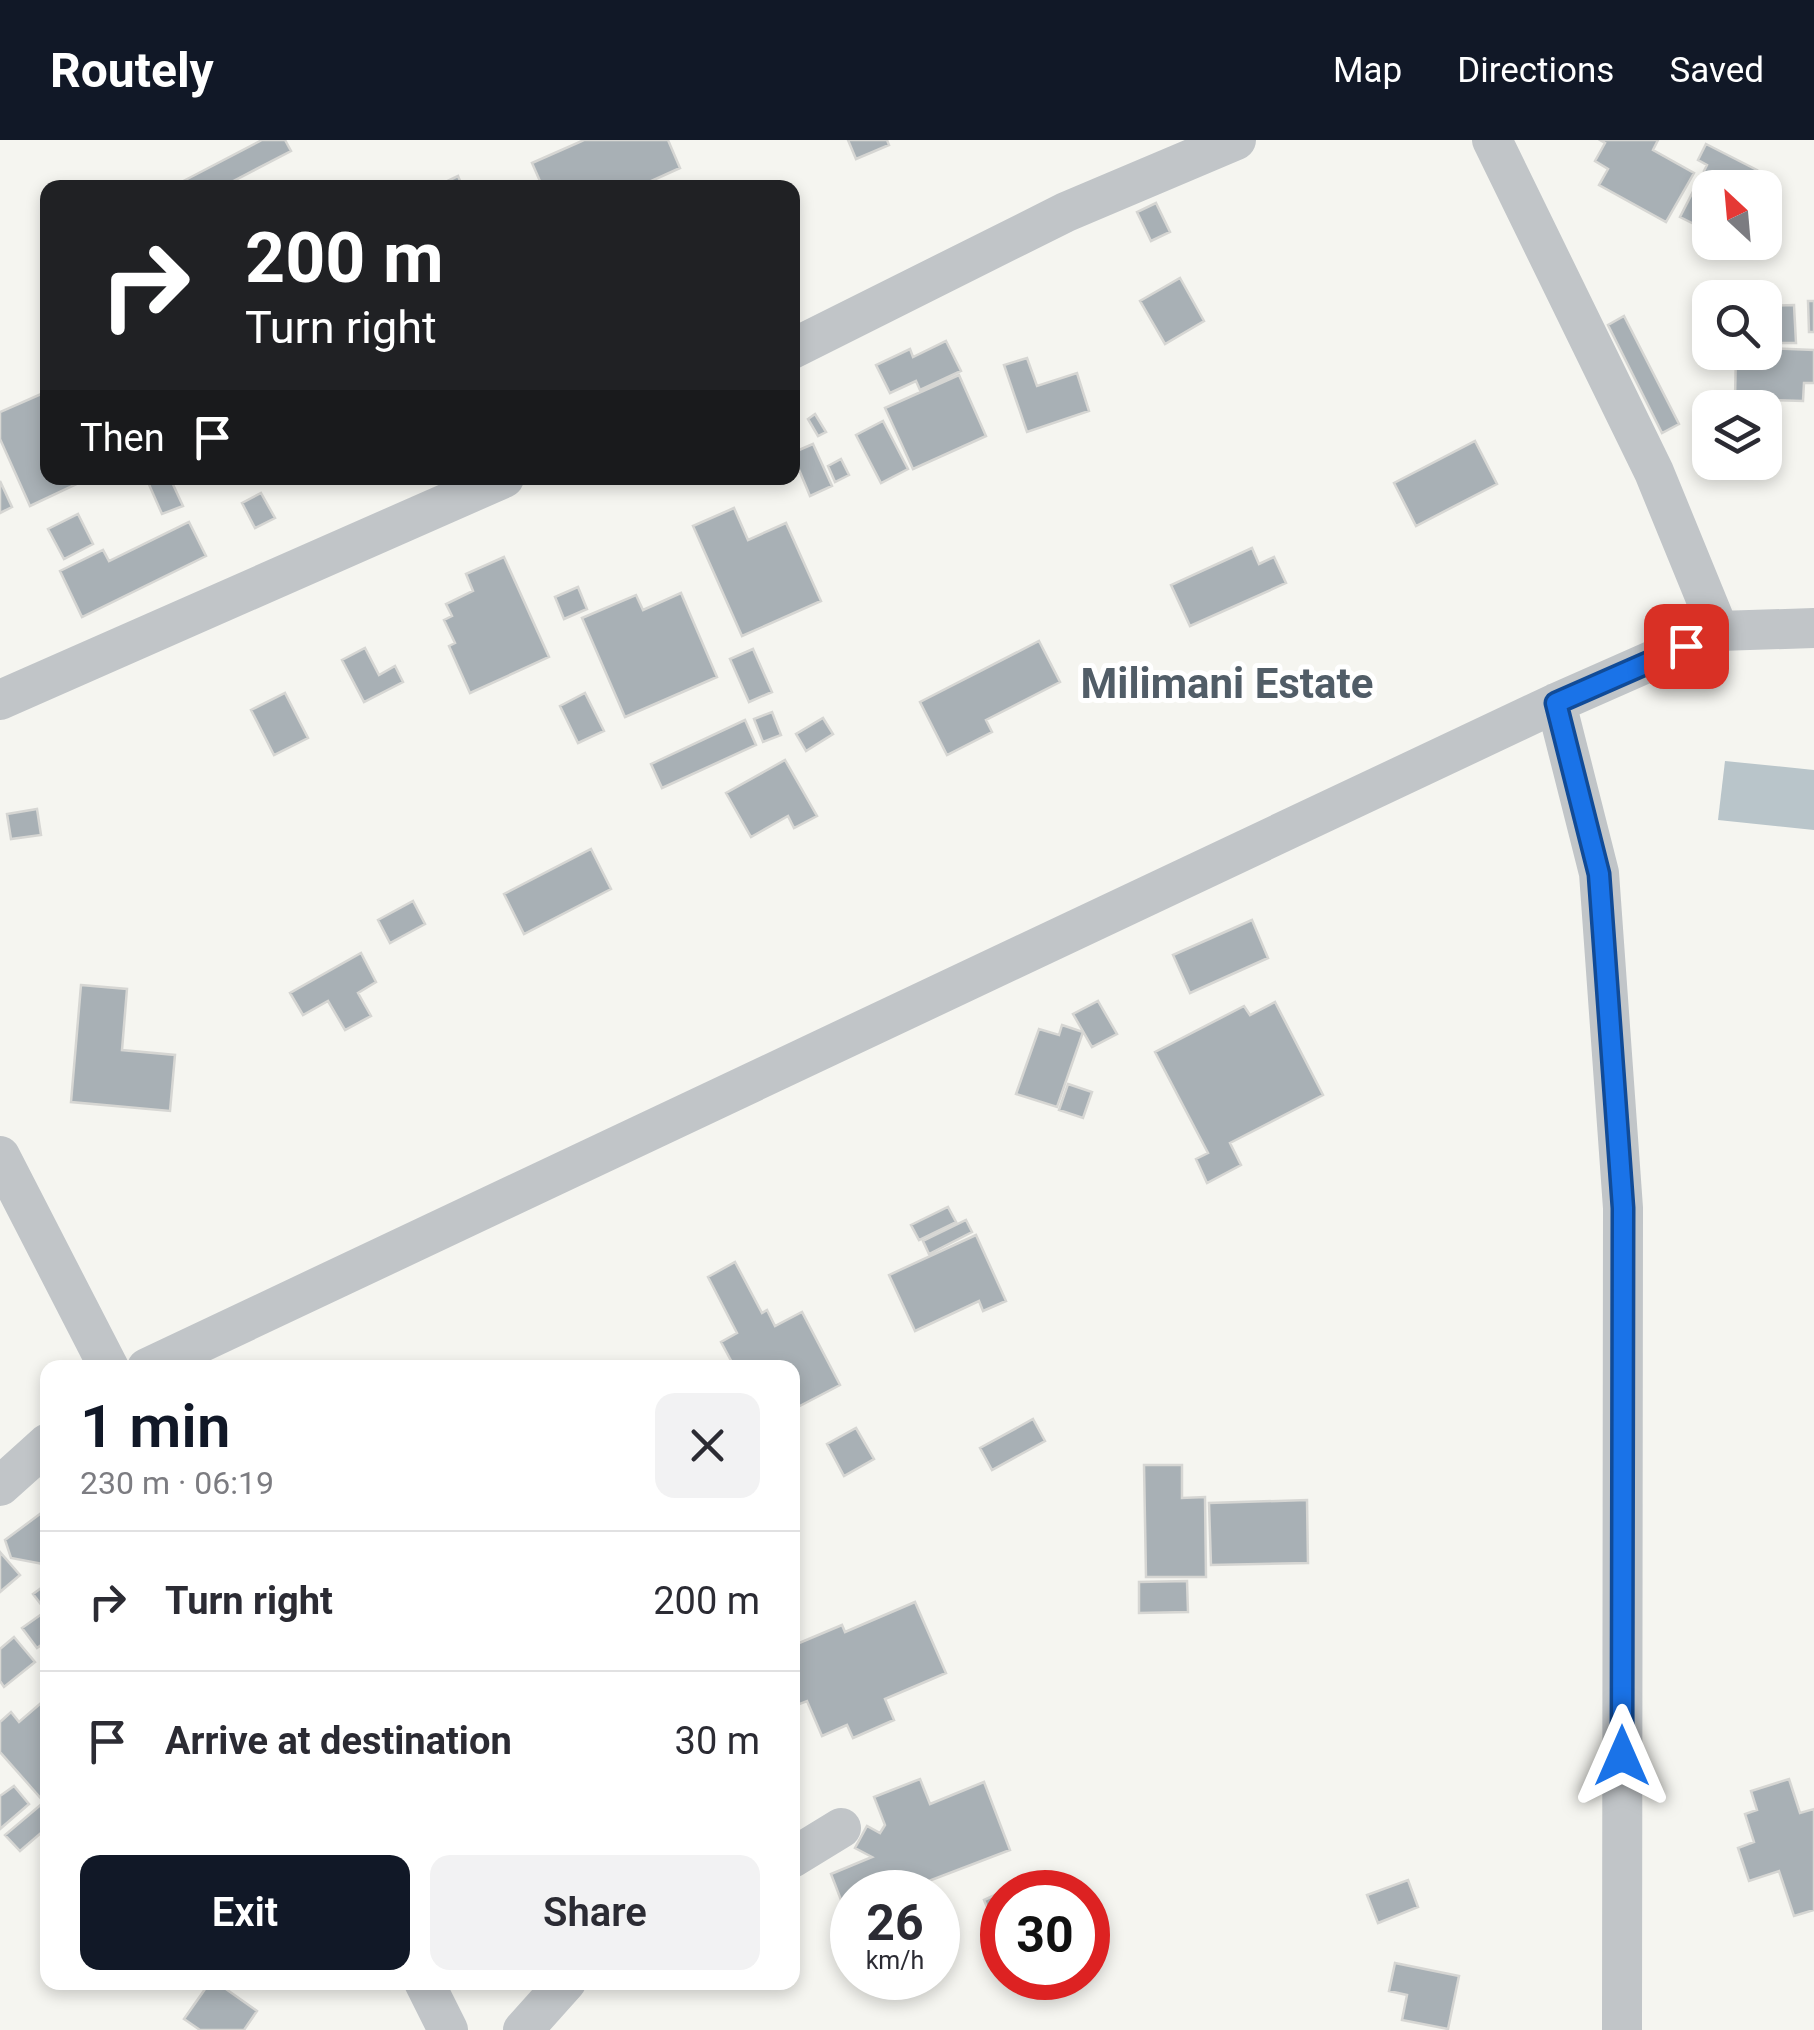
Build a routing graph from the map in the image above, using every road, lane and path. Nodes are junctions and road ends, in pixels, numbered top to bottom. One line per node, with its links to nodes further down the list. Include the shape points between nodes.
1 (1236, 140): 3 (street, via 1066,212)
2 (1492, 140): 6 (street, via 1654,472)
3 (800, 345)
4 (488, 485): 7 (street)
5 (1814, 628): 6 (street)
6 (1718, 632): 8 (street)
7 (0, 700)
8 (1556, 703): 11 (street); 20 (street, via 1599,874 1623,1208)
9 (0, 1156): 10 (street)
10 (105, 1360)
11 (164, 1360)
12 (40, 1450): 13 (street)
13 (0, 1486)
14 (841, 1828): 15 (street)
15 (800, 1853)
16 (427, 1990): 18 (street)
17 (559, 1990): 19 (street)
18 (440, 2026)
19 (523, 2030)
20 (1622, 2030)

